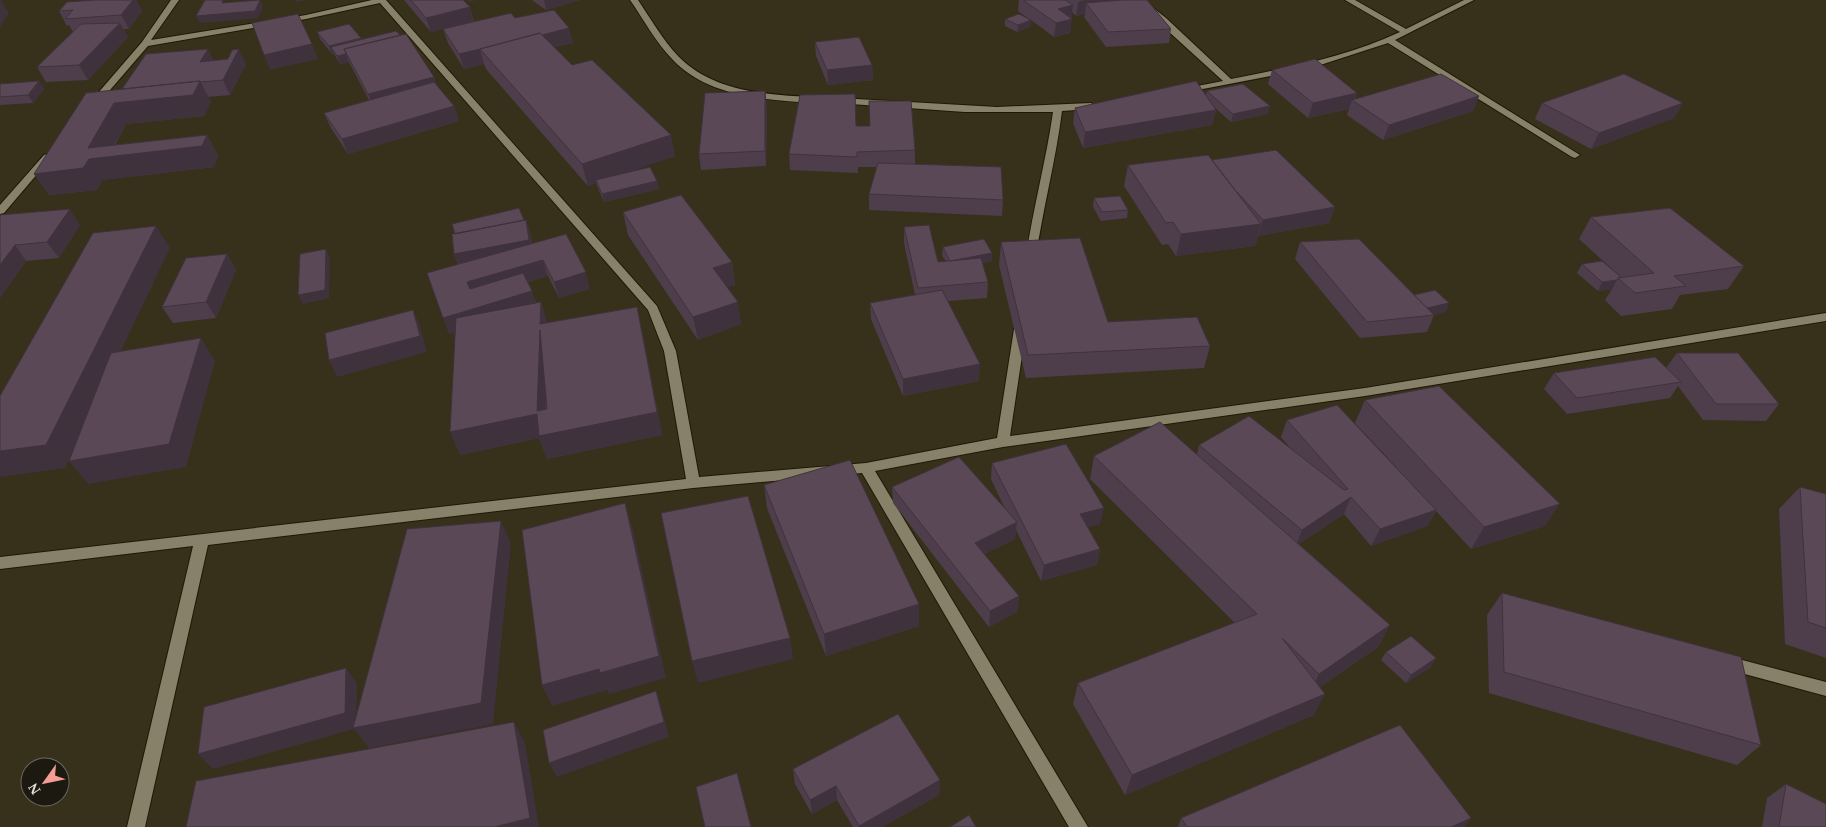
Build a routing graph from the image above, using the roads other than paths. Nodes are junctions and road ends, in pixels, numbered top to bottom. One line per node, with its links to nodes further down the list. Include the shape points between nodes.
1 (175, 0): 9 (street)
2 (382, 0): 9 (street, via 306,17); 23 (street, via 653,309 670,351)
3 (634, 0): 14 (street, via 676,60 700,78 741,91 788,99)
4 (1138, 0): 10 (street)
5 (1349, 0): 7 (street)
6 (1470, 0): 7 (street)
7 (1406, 32): 8 (street)
8 (1389, 40): 10 (street, via 1308,66); 16 (street)
9 (146, 44): 13 (street)
10 (1230, 82): 11 (street)
11 (1172, 94)
12 (1096, 105): 14 (street)
13 (88, 109)
14 (1058, 110): 18 (street)
15 (57, 146): 17 (street)
16 (1575, 155)
17 (0, 211)
18 (1029, 270)
19 (1826, 317): 21 (street, via 1365,392)
20 (1022, 318): 21 (street)
21 (1003, 442): 22 (street)
22 (866, 468): 23 (street); 29 (street)
23 (693, 483): 24 (street)
24 (202, 539): 25 (street); 28 (street)
25 (0, 562)
26 (1711, 659): 27 (street)
27 (1826, 689)
28 (136, 827)
29 (1079, 827)

